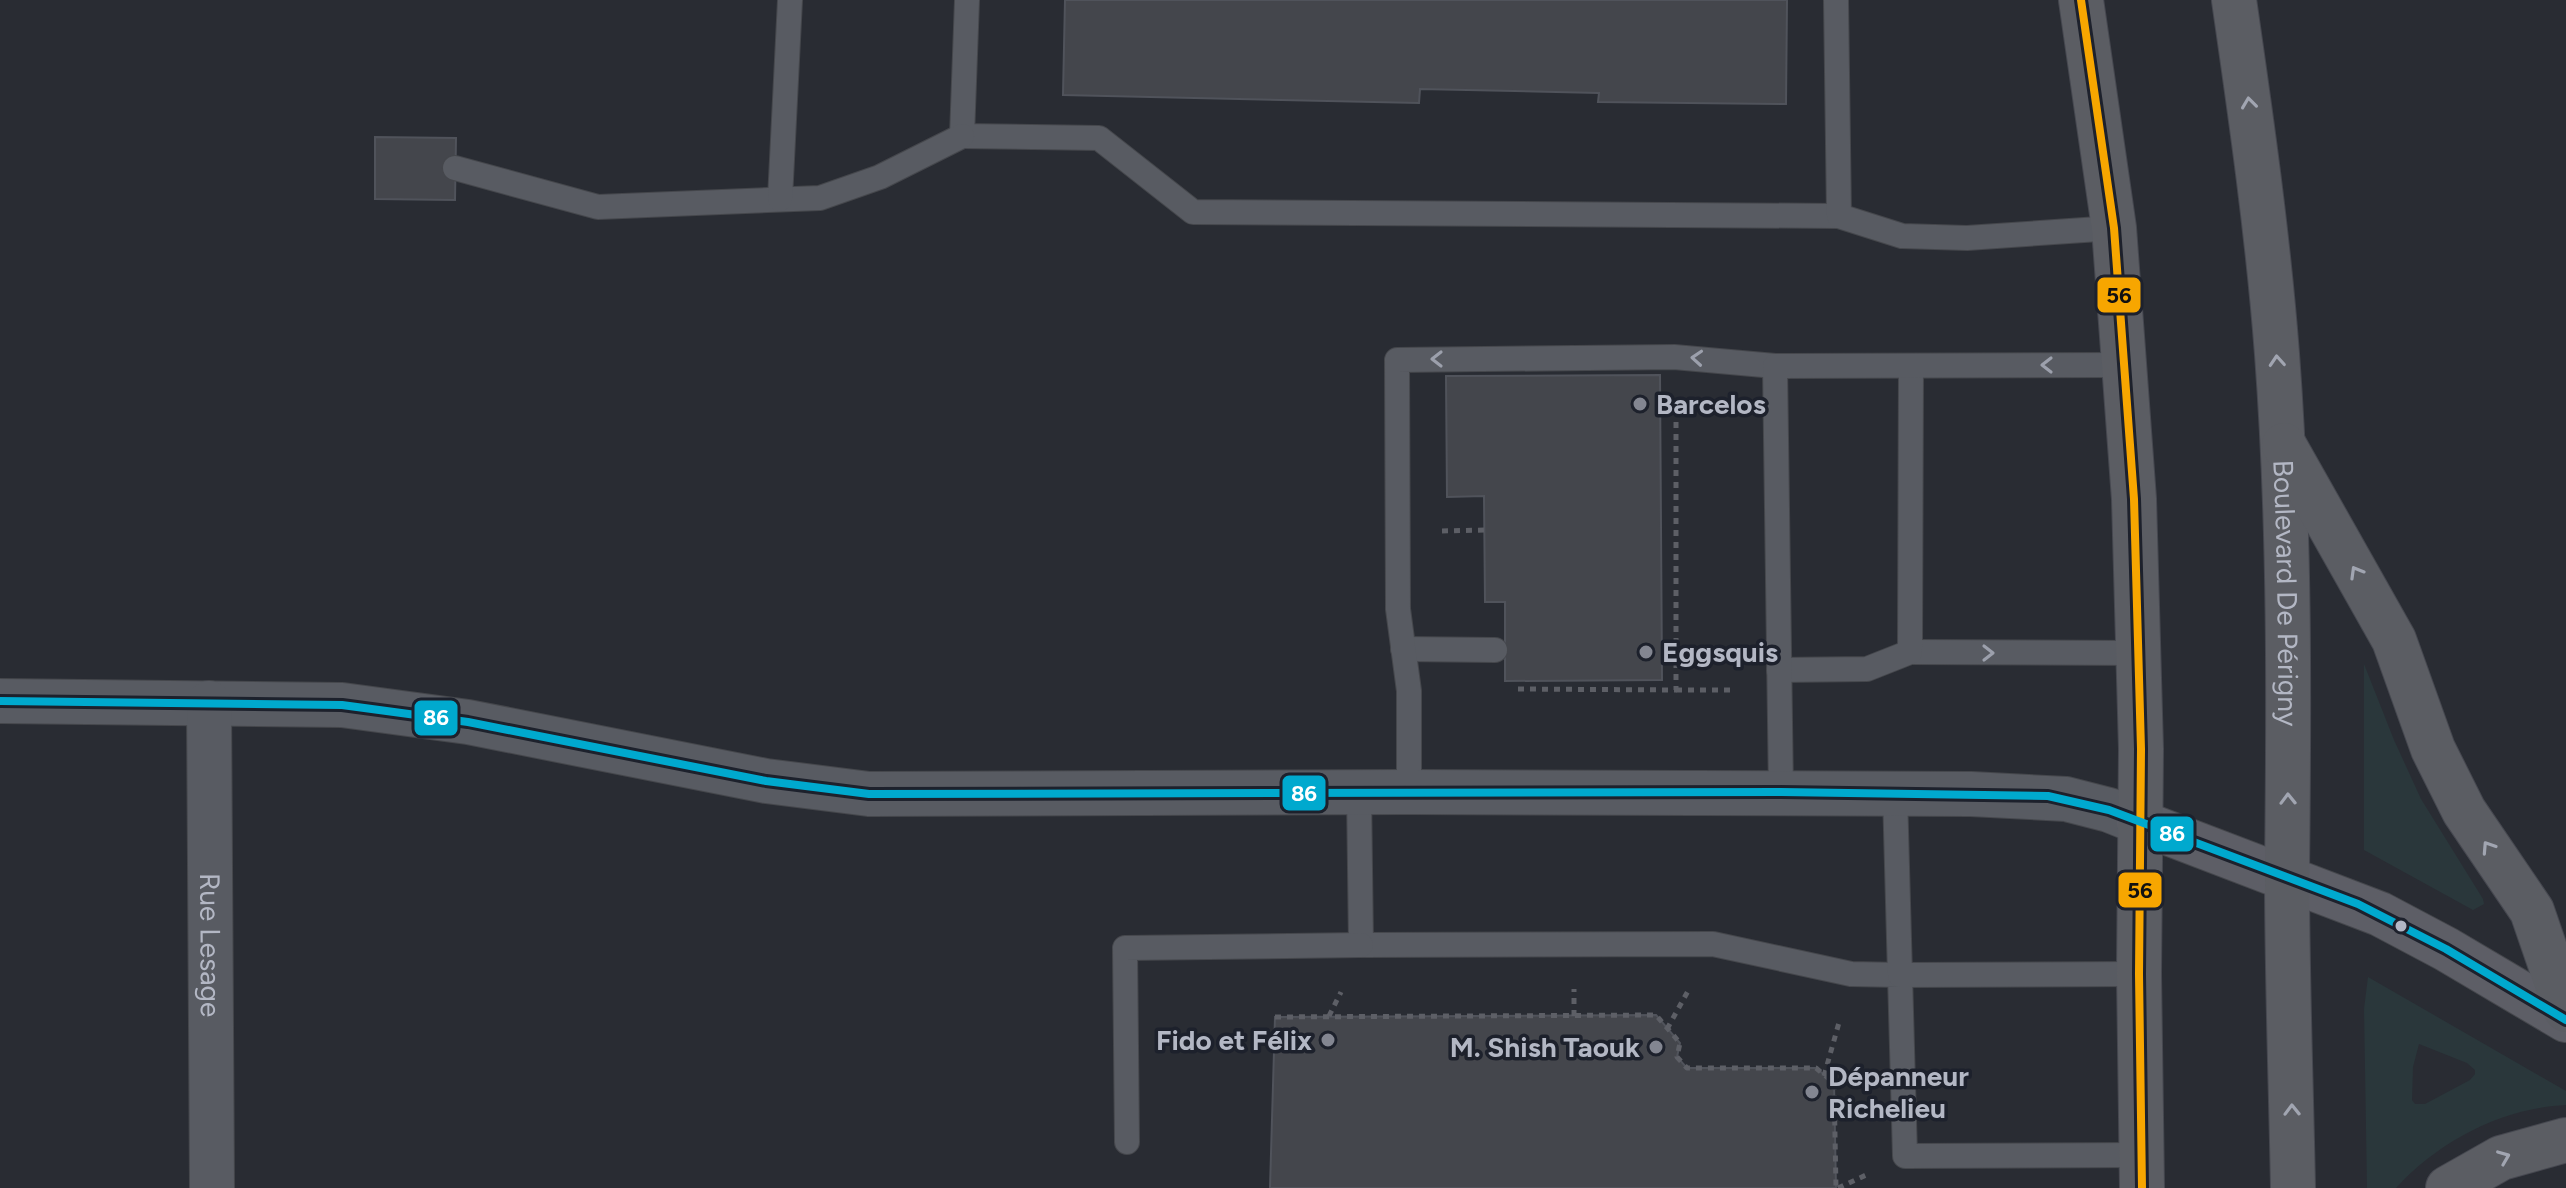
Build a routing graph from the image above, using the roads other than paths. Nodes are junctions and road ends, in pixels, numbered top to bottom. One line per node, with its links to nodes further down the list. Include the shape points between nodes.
1 (790, 0): 8 (lane)
2 (967, 0): 6 (lane)
3 (1836, 0): 9 (lane)
4 (2081, 0): 10 (main road)
5 (2234, 0): 14 (main road, Boulevard De Périgny, one-way to 5, via 2268,265)
6 (962, 136): 8 (lane, via 820,198); 9 (lane, via 1099,138 1193,212)
7 (455, 168): 8 (lane, via 598,207)
8 (780, 199)
9 (1839, 216): 10 (lane, via 1902,236 1967,238)
10 (2114, 228): 11 (main road)
11 (2125, 365): 13 (lane, one-way to 13); 18 (main road)
12 (1775, 366): 13 (lane); 15 (lane, one-way to 15, via 1674,357 1397,360 1398,609); 19 (lane)
13 (1911, 366): 17 (lane)
14 (2281, 439): 27 (main road, Boulevard De Périgny, one-way to 14); 31 (main road, one-way to 14, via 2532,911 2464,811 2433,749 2394,640)
15 (1403, 649): 16 (lane); 23 (lane, via 1409,691)
16 (1495, 650)
17 (1910, 652): 18 (lane, one-way to 18); 19 (lane, via 1867,669)
18 (2140, 653): 26 (main road)
19 (1779, 680): 24 (lane)
20 (0, 701): 21 (street)
21 (209, 703): 22 (street, via 342,705 424,715 766,781 869,794); 36 (street, Rue Lesage)
22 (1359, 792): 23 (street); 28 (lane)
23 (1409, 792): 24 (street)
24 (1781, 792): 25 (street)
25 (1895, 794): 26 (street, via 2048,796); 30 (lane)
26 (2139, 822): 27 (street); 29 (main road)
27 (2287, 877): 32 (street, via 2380,914); 37 (main road, Boulevard De Périgny, one-way to 27)
28 (1361, 945): 30 (lane, via 1713,944 1851,974); 34 (lane, via 1125,948)
29 (2139, 974): 30 (lane); 35 (main road)
30 (1900, 975): 35 (lane, via 1905,1156)
31 (2566, 1010)
32 (2566, 1020)
33 (2566, 1140): 38 (main road, one-way to 33, via 2501,1158)
34 (1127, 1142)
35 (2142, 1172)
36 (212, 1188)
37 (2293, 1188)
38 (2448, 1188)

